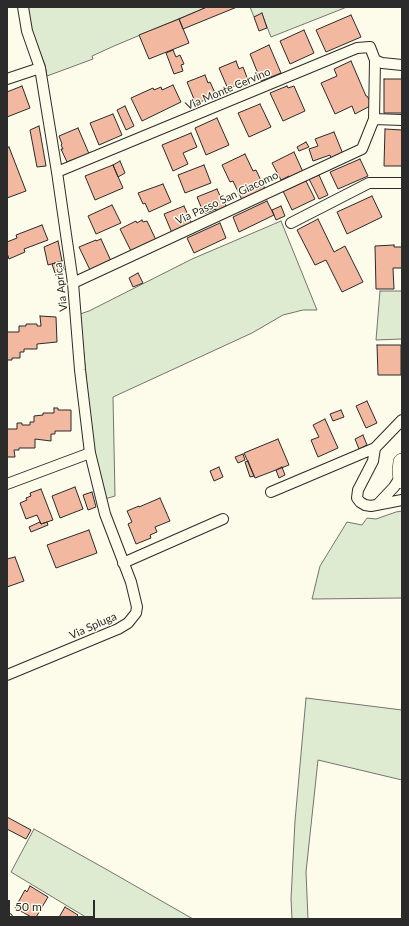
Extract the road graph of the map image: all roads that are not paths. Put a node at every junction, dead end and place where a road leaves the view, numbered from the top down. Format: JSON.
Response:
{"nodes":[{"id":1,"x":23,"y":7,"type":"edge"},
{"id":2,"x":375,"y":60,"type":"junction"},
{"id":3,"x":402,"y":65,"type":"edge"},
{"id":4,"x":40,"y":68,"type":"junction"},
{"id":5,"x":7,"y":79,"type":"edge"},
{"id":6,"x":374,"y":119,"type":"junction"},
{"id":7,"x":402,"y":120,"type":"edge"},
{"id":8,"x":57,"y":172,"type":"junction"},
{"id":9,"x":402,"y":183,"type":"edge"},
{"id":10,"x":291,"y":223,"type":"dead end"},
{"id":11,"x":73,"y":283,"type":"junction"},
{"id":12,"x":402,"y":420,"type":"edge"},
{"id":13,"x":375,"y":448,"type":"junction"},
{"id":14,"x":90,"y":453,"type":"junction"},
{"id":15,"x":402,"y":473,"type":"edge"},
{"id":16,"x":7,"y":484,"type":"edge"},
{"id":17,"x":271,"y":492,"type":"dead end"},
{"id":18,"x":402,"y":500,"type":"edge"},
{"id":19,"x":378,"y":504,"type":"junction"},
{"id":20,"x":223,"y":519,"type":"dead end"},
{"id":21,"x":123,"y":563,"type":"junction"},
{"id":22,"x":7,"y":675,"type":"edge"}],
"edges":[{"from":1,"to":4,"type":"street","name":"Via Aprica"},
{"from":2,"to":3,"type":"street"},
{"from":2,"to":6,"type":"street","name":"Via Passo San Giacomo"},
{"from":2,"to":8,"type":"street","name":"Via Monte Cervino"},
{"from":4,"to":5,"type":"street"},
{"from":4,"to":8,"type":"street","name":"Via Aprica"},
{"from":6,"to":7,"type":"street"},
{"from":6,"to":11,"type":"street","name":"Via Passo San Giacomo"},
{"from":8,"to":11,"type":"street","name":"Via Aprica"},
{"from":9,"to":10,"type":"street"},
{"from":11,"to":14,"type":"street","name":"Via Aprica"},
{"from":12,"to":13,"type":"street"},
{"from":13,"to":17,"type":"street"},
{"from":13,"to":19,"type":"street"},
{"from":14,"to":16,"type":"street"},
{"from":14,"to":21,"type":"street","name":"Via Aprica"},
{"from":15,"to":19,"type":"street"},
{"from":18,"to":19,"type":"street"},
{"from":20,"to":21,"type":"street"},
{"from":21,"to":22,"type":"street","name":"Via Spluga"}]}
